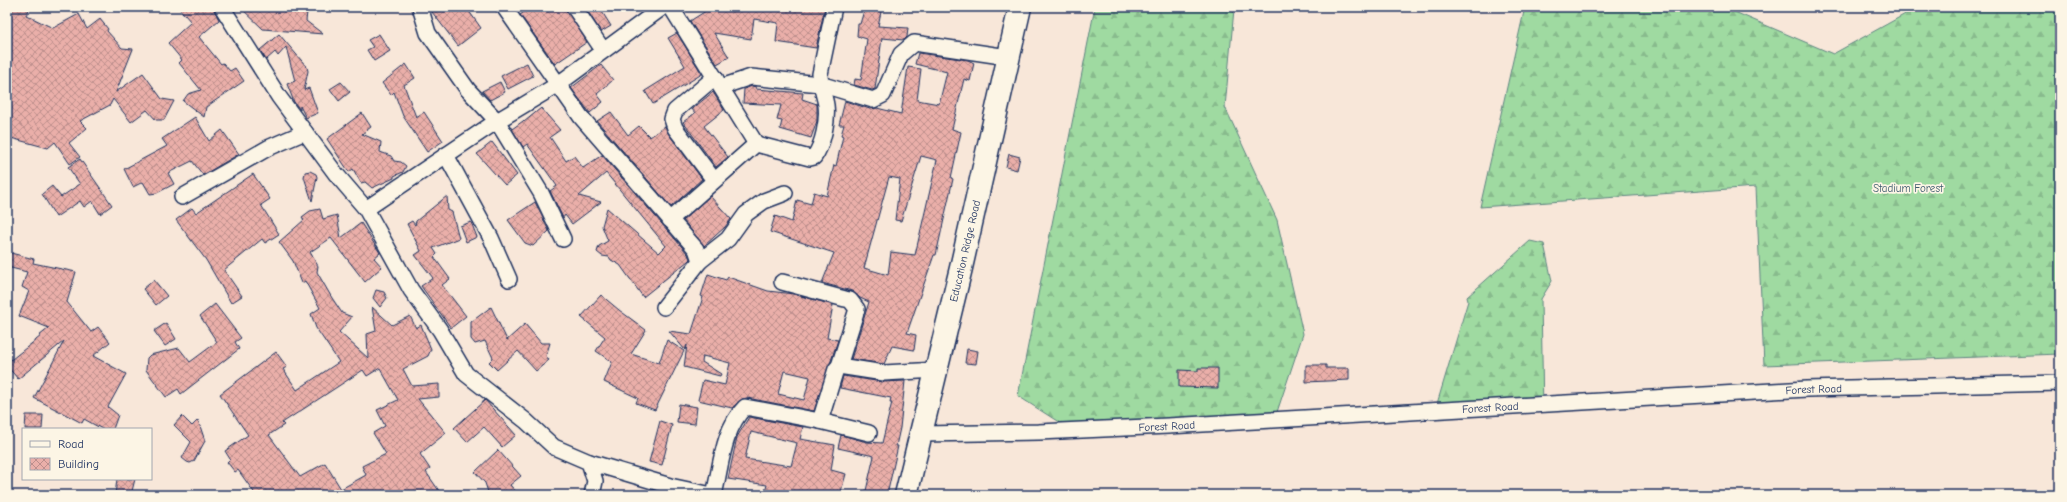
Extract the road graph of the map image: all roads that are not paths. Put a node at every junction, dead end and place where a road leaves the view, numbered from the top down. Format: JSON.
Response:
{"nodes":[{"id":1,"x":222,"y":7,"type":"edge"},
{"id":2,"x":421,"y":7,"type":"edge"},
{"id":3,"x":504,"y":7,"type":"edge"},
{"id":4,"x":574,"y":7,"type":"edge"},
{"id":5,"x":663,"y":7,"type":"edge"},
{"id":6,"x":671,"y":7,"type":"edge"},
{"id":7,"x":834,"y":7,"type":"edge"},
{"id":8,"x":1020,"y":7,"type":"edge"},
{"id":9,"x":603,"y":50,"type":"junction"},
{"id":10,"x":1008,"y":57,"type":"junction"},
{"id":11,"x":718,"y":82,"type":"junction"},
{"id":12,"x":820,"y":84,"type":"junction"},
{"id":13,"x":558,"y":85,"type":"junction"},
{"id":14,"x":497,"y":121,"type":"junction"},
{"id":15,"x":305,"y":132,"type":"junction"},
{"id":16,"x":756,"y":144,"type":"junction"},
{"id":17,"x":446,"y":155,"type":"junction"},
{"id":18,"x":714,"y":180,"type":"junction"},
{"id":19,"x":785,"y":193,"type":"dead end"},
{"id":20,"x":182,"y":197,"type":"dead end"},
{"id":21,"x":366,"y":208,"type":"junction"},
{"id":22,"x":670,"y":220,"type":"junction"},
{"id":23,"x":563,"y":239,"type":"dead end"},
{"id":24,"x":700,"y":261,"type":"junction"},
{"id":25,"x":509,"y":279,"type":"dead end"},
{"id":26,"x":782,"y":282,"type":"dead end"},
{"id":27,"x":664,"y":307,"type":"dead end"},
{"id":28,"x":840,"y":366,"type":"junction"},
{"id":29,"x":937,"y":370,"type":"junction"},
{"id":30,"x":2060,"y":383,"type":"edge"},
{"id":31,"x":820,"y":421,"type":"junction"},
{"id":32,"x":869,"y":433,"type":"dead end"},
{"id":33,"x":922,"y":434,"type":"junction"},
{"id":34,"x":589,"y":462,"type":"junction"},
{"id":35,"x":668,"y":490,"type":"edge"},
{"id":36,"x":592,"y":495,"type":"edge"},
{"id":37,"x":713,"y":495,"type":"edge"},
{"id":38,"x":906,"y":495,"type":"edge"}],
"edges":[{"from":1,"to":15,"type":"street"},
{"from":2,"to":14,"type":"street"},
{"from":3,"to":13,"type":"street"},
{"from":4,"to":9,"type":"street"},
{"from":5,"to":9,"type":"street"},
{"from":6,"to":11,"type":"street"},
{"from":7,"to":12,"type":"street"},
{"from":8,"to":10,"type":"street","name":"Education Ridge Road"},
{"from":9,"to":13,"type":"street"},
{"from":10,"to":12,"type":"street"},
{"from":10,"to":29,"type":"street","name":"Education Ridge Road"},
{"from":11,"to":12,"type":"street"},
{"from":11,"to":16,"type":"street"},
{"from":11,"to":18,"type":"street"},
{"from":12,"to":16,"type":"street"},
{"from":13,"to":14,"type":"street"},
{"from":13,"to":22,"type":"street"},
{"from":14,"to":17,"type":"street"},
{"from":14,"to":23,"type":"street"},
{"from":15,"to":20,"type":"street"},
{"from":15,"to":21,"type":"street"},
{"from":16,"to":18,"type":"street"},
{"from":17,"to":21,"type":"street"},
{"from":17,"to":25,"type":"street"},
{"from":18,"to":22,"type":"street"},
{"from":19,"to":24,"type":"street"},
{"from":21,"to":34,"type":"street"},
{"from":22,"to":24,"type":"street"},
{"from":24,"to":27,"type":"street"},
{"from":26,"to":28,"type":"street"},
{"from":28,"to":29,"type":"street"},
{"from":28,"to":31,"type":"street"},
{"from":29,"to":33,"type":"street","name":"Education Ridge Road"},
{"from":30,"to":33,"type":"street","name":"Forest Road"},
{"from":31,"to":32,"type":"street"},
{"from":31,"to":37,"type":"street"},
{"from":33,"to":38,"type":"street","name":"Education Ridge Road"},
{"from":34,"to":35,"type":"street"},
{"from":34,"to":36,"type":"street"},
{"from":35,"to":37,"type":"street"}]}
